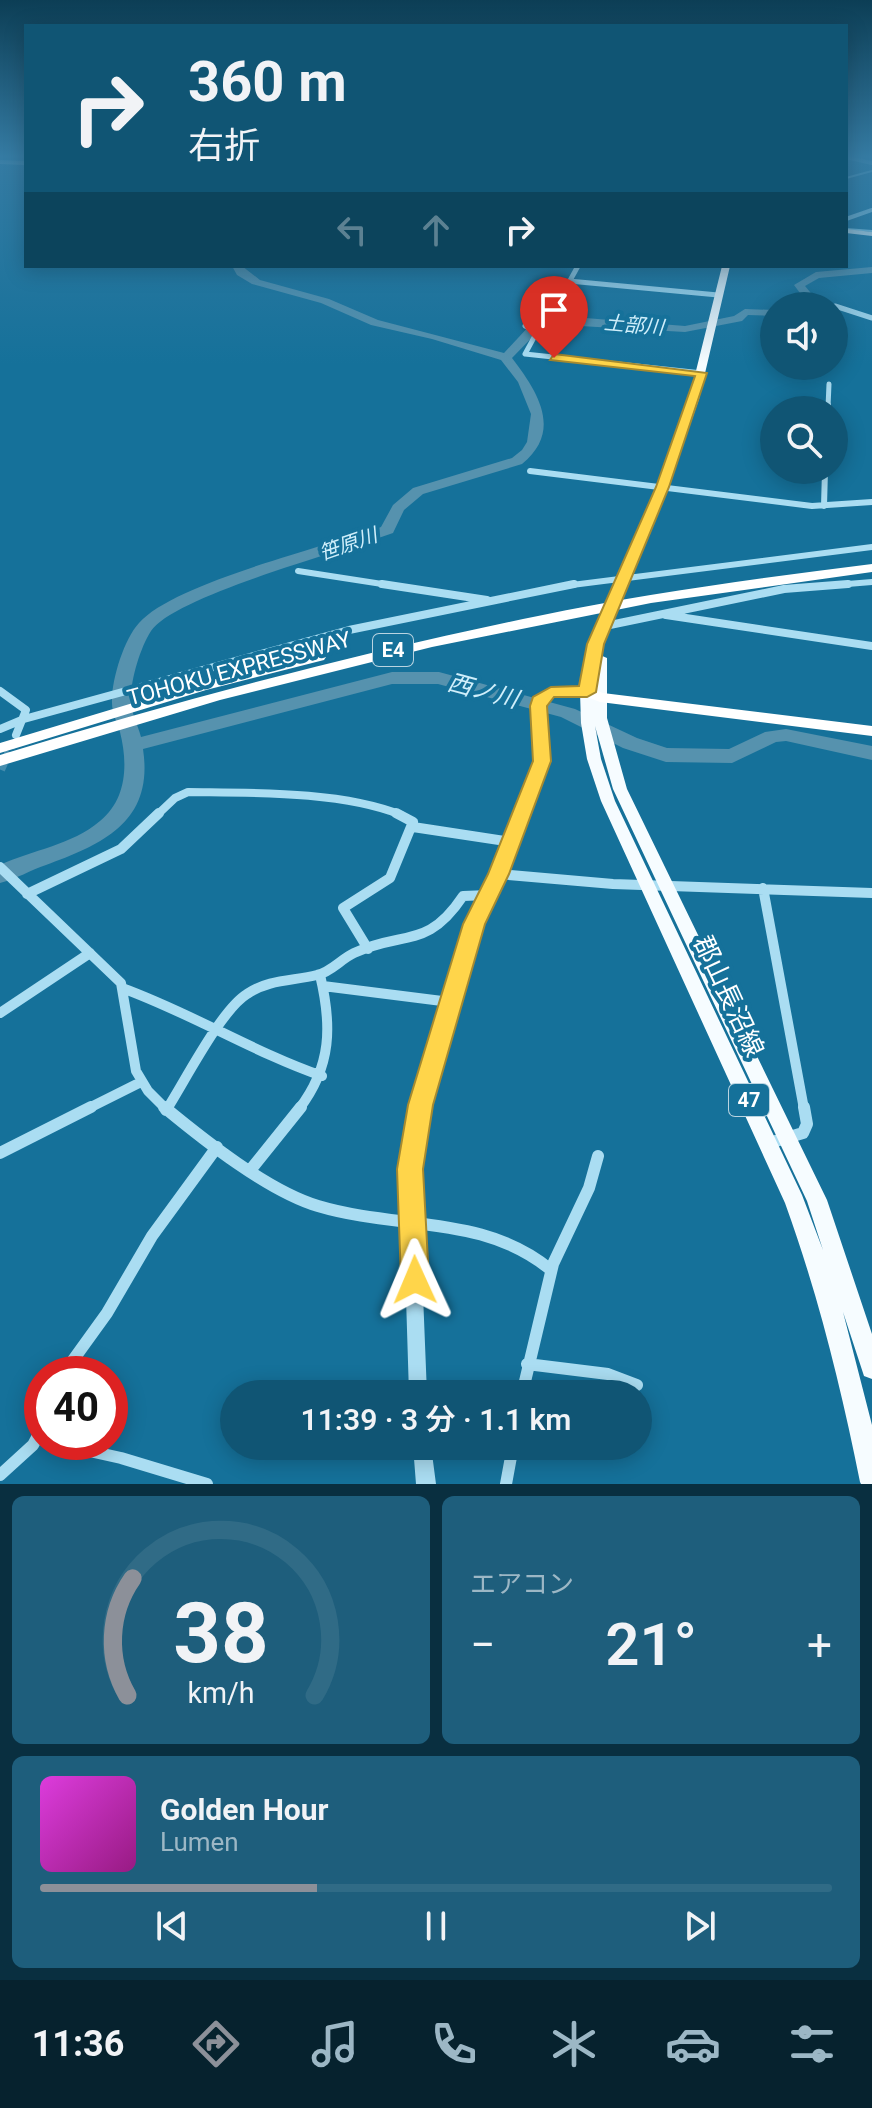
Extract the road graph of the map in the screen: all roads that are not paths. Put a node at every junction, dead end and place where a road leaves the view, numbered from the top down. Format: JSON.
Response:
{"nodes":[{"id":1,"x":848,"y":231,"type":"edge"},
{"id":2,"x":872,"y":234,"type":"edge"},
{"id":3,"x":577,"y":268,"type":"edge"},
{"id":4,"x":725,"y":268,"type":"edge"},
{"id":5,"x":569,"y":281,"type":"junction"},
{"id":6,"x":718,"y":295,"type":"junction"},
{"id":7,"x":848,"y":310,"type":"edge"},
{"id":8,"x":872,"y":318,"type":"edge"},
{"id":9,"x":702,"y":373,"type":"junction"},
{"id":10,"x":829,"y":384,"type":"dead end"},
{"id":11,"x":829,"y":396,"type":"edge"},
{"id":12,"x":530,"y":471,"type":"dead end"},
{"id":13,"x":825,"y":484,"type":"edge"},
{"id":14,"x":663,"y":487,"type":"junction"},
{"id":15,"x":872,"y":502,"type":"edge"},
{"id":16,"x":824,"y":506,"type":"junction"},
{"id":17,"x":872,"y":547,"type":"edge"},
{"id":18,"x":872,"y":559,"type":"edge"},
{"id":19,"x":872,"y":568,"type":"edge"},
{"id":20,"x":298,"y":571,"type":"dead end"},
{"id":21,"x":627,"y":575,"type":"junction"},
{"id":22,"x":872,"y":582,"type":"edge"},
{"id":23,"x":633,"y":596,"type":"junction"},
{"id":24,"x":488,"y":601,"type":"junction"},
{"id":25,"x":601,"y":602,"type":"junction"},
{"id":26,"x":661,"y":614,"type":"junction"},
{"id":27,"x":605,"y":626,"type":"junction"},
{"id":28,"x":872,"y":646,"type":"edge"},
{"id":29,"x":0,"y":691,"type":"edge"},
{"id":30,"x":596,"y":692,"type":"junction"},
{"id":31,"x":24,"y":719,"type":"junction"},
{"id":32,"x":872,"y":720,"type":"edge"},
{"id":33,"x":0,"y":729,"type":"edge"},
{"id":34,"x":872,"y":731,"type":"edge"},
{"id":35,"x":16,"y":735,"type":"tunnel mouth"},
{"id":36,"x":0,"y":748,"type":"edge"},
{"id":37,"x":0,"y":761,"type":"edge"},
{"id":38,"x":413,"y":827,"type":"junction"},
{"id":39,"x":512,"y":842,"type":"junction"},
{"id":40,"x":0,"y":867,"type":"edge"},
{"id":41,"x":498,"y":874,"type":"junction"},
{"id":42,"x":657,"y":884,"type":"junction"},
{"id":43,"x":763,"y":888,"type":"junction"},
{"id":44,"x":25,"y":892,"type":"junction"},
{"id":45,"x":872,"y":893,"type":"edge"},
{"id":46,"x":489,"y":895,"type":"junction"},
{"id":47,"x":368,"y":949,"type":"junction"},
{"id":48,"x":90,"y":953,"type":"junction"},
{"id":49,"x":321,"y":980,"type":"junction"},
{"id":50,"x":122,"y":988,"type":"junction"},
{"id":51,"x":450,"y":1002,"type":"junction"},
{"id":52,"x":0,"y":1013,"type":"edge"},
{"id":53,"x":219,"y":1028,"type":"junction"},
{"id":54,"x":322,"y":1076,"type":"junction"},
{"id":55,"x":141,"y":1082,"type":"junction"},
{"id":56,"x":166,"y":1110,"type":"junction"},
{"id":57,"x":789,"y":1139,"type":"junction"},
{"id":58,"x":769,"y":1143,"type":"junction"},
{"id":59,"x":217,"y":1147,"type":"junction"},
{"id":60,"x":0,"y":1153,"type":"edge"},
{"id":61,"x":598,"y":1156,"type":"dead end"},
{"id":62,"x":252,"y":1168,"type":"junction"},
{"id":63,"x":414,"y":1221,"type":"junction"},
{"id":64,"x":551,"y":1270,"type":"junction"},
{"id":65,"x":76,"y":1356,"type":"edge"},
{"id":66,"x":527,"y":1364,"type":"junction"},
{"id":67,"x":872,"y":1368,"type":"edge"},
{"id":68,"x":418,"y":1380,"type":"edge"},
{"id":69,"x":524,"y":1380,"type":"edge"},
{"id":70,"x":624,"y":1380,"type":"edge"},
{"id":71,"x":24,"y":1453,"type":"edge"},
{"id":72,"x":128,"y":1460,"type":"edge"},
{"id":73,"x":423,"y":1460,"type":"edge"},
{"id":74,"x":510,"y":1460,"type":"edge"},
{"id":75,"x":0,"y":1475,"type":"edge"},
{"id":76,"x":872,"y":1482,"type":"edge"},
{"id":77,"x":207,"y":1484,"type":"edge"},
{"id":78,"x":426,"y":1484,"type":"edge"},
{"id":79,"x":506,"y":1484,"type":"edge"}],
"edges":[{"from":1,"to":2,"type":"main road"},
{"from":3,"to":5,"type":"street"},
{"from":4,"to":6,"type":"main road","name":"郡山長沼線","number":"47"},
{"from":5,"to":6,"type":"street"},
{"from":5,"to":9,"type":"street"},
{"from":6,"to":9,"type":"main road","name":"郡山長沼線","number":"47"},
{"from":7,"to":8,"type":"street"},
{"from":9,"to":14,"type":"main road","name":"郡山長沼線","number":"47"},
{"from":10,"to":11,"type":"street"},
{"from":12,"to":14,"type":"street"},
{"from":13,"to":16,"type":"street"},
{"from":14,"to":16,"type":"street"},
{"from":14,"to":21,"type":"main road","name":"郡山長沼線","number":"47"},
{"from":15,"to":16,"type":"street"},
{"from":17,"to":21,"type":"street"},
{"from":18,"to":23,"type":"highway","name":"TOHOKU EXPRESSWAY","number":"E4"},
{"from":19,"to":23,"type":"highway","name":"TOHOKU EXPRESSWAY","number":"E4"},
{"from":20,"to":24,"type":"street"},
{"from":21,"to":24,"type":"street"},
{"from":21,"to":27,"type":"main road","name":"郡山長沼線","number":"47"},
{"from":22,"to":26,"type":"street"},
{"from":23,"to":25,"type":"highway","name":"TOHOKU EXPRESSWAY","number":"E4"},
{"from":24,"to":31,"type":"street"},
{"from":25,"to":36,"type":"highway","name":"TOHOKU EXPRESSWAY","number":"E4"},
{"from":25,"to":37,"type":"highway","name":"TOHOKU EXPRESSWAY","number":"E4"},
{"from":26,"to":27,"type":"street"},
{"from":26,"to":28,"type":"street"},
{"from":27,"to":30,"type":"main road","name":"郡山長沼線","number":"47"},
{"from":29,"to":31,"type":"street"},
{"from":30,"to":32,"type":"highway"},
{"from":30,"to":34,"type":"highway"},
{"from":30,"to":39,"type":"street"},
{"from":30,"to":42,"type":"main road","name":"郡山長沼線","number":"47"},
{"from":31,"to":33,"type":"street"},
{"from":31,"to":35,"type":"street"},
{"from":38,"to":39,"type":"street"},
{"from":38,"to":44,"type":"street"},
{"from":38,"to":47,"type":"street"},
{"from":39,"to":41,"type":"street"},
{"from":40,"to":44,"type":"street"},
{"from":41,"to":42,"type":"street"},
{"from":41,"to":46,"type":"street"},
{"from":42,"to":43,"type":"street"},
{"from":42,"to":57,"type":"main road","name":"郡山長沼線","number":"47"},
{"from":42,"to":58,"type":"main road","name":"郡山長沼線","number":"47"},
{"from":43,"to":45,"type":"street"},
{"from":43,"to":57,"type":"street"},
{"from":44,"to":48,"type":"street"},
{"from":46,"to":47,"type":"street"},
{"from":46,"to":51,"type":"street"},
{"from":47,"to":49,"type":"street"},
{"from":48,"to":50,"type":"street"},
{"from":48,"to":52,"type":"street"},
{"from":49,"to":51,"type":"street"},
{"from":49,"to":53,"type":"street"},
{"from":49,"to":54,"type":"street"},
{"from":50,"to":53,"type":"street"},
{"from":50,"to":55,"type":"street"},
{"from":51,"to":63,"type":"street"},
{"from":53,"to":54,"type":"street"},
{"from":53,"to":56,"type":"street"},
{"from":54,"to":62,"type":"street"},
{"from":55,"to":56,"type":"street"},
{"from":55,"to":60,"type":"street"},
{"from":56,"to":59,"type":"street"},
{"from":57,"to":58,"type":"street"},
{"from":57,"to":67,"type":"main road","name":"郡山長沼線","number":"47"},
{"from":58,"to":76,"type":"main road","name":"郡山長沼線","number":"47"},
{"from":59,"to":62,"type":"street"},
{"from":59,"to":65,"type":"street"},
{"from":61,"to":64,"type":"street"},
{"from":62,"to":63,"type":"street"},
{"from":63,"to":64,"type":"street"},
{"from":63,"to":68,"type":"street"},
{"from":64,"to":66,"type":"street"},
{"from":66,"to":69,"type":"street"},
{"from":66,"to":70,"type":"street"},
{"from":71,"to":75,"type":"street"},
{"from":72,"to":77,"type":"street"},
{"from":73,"to":78,"type":"street"},
{"from":74,"to":79,"type":"street"}]}
